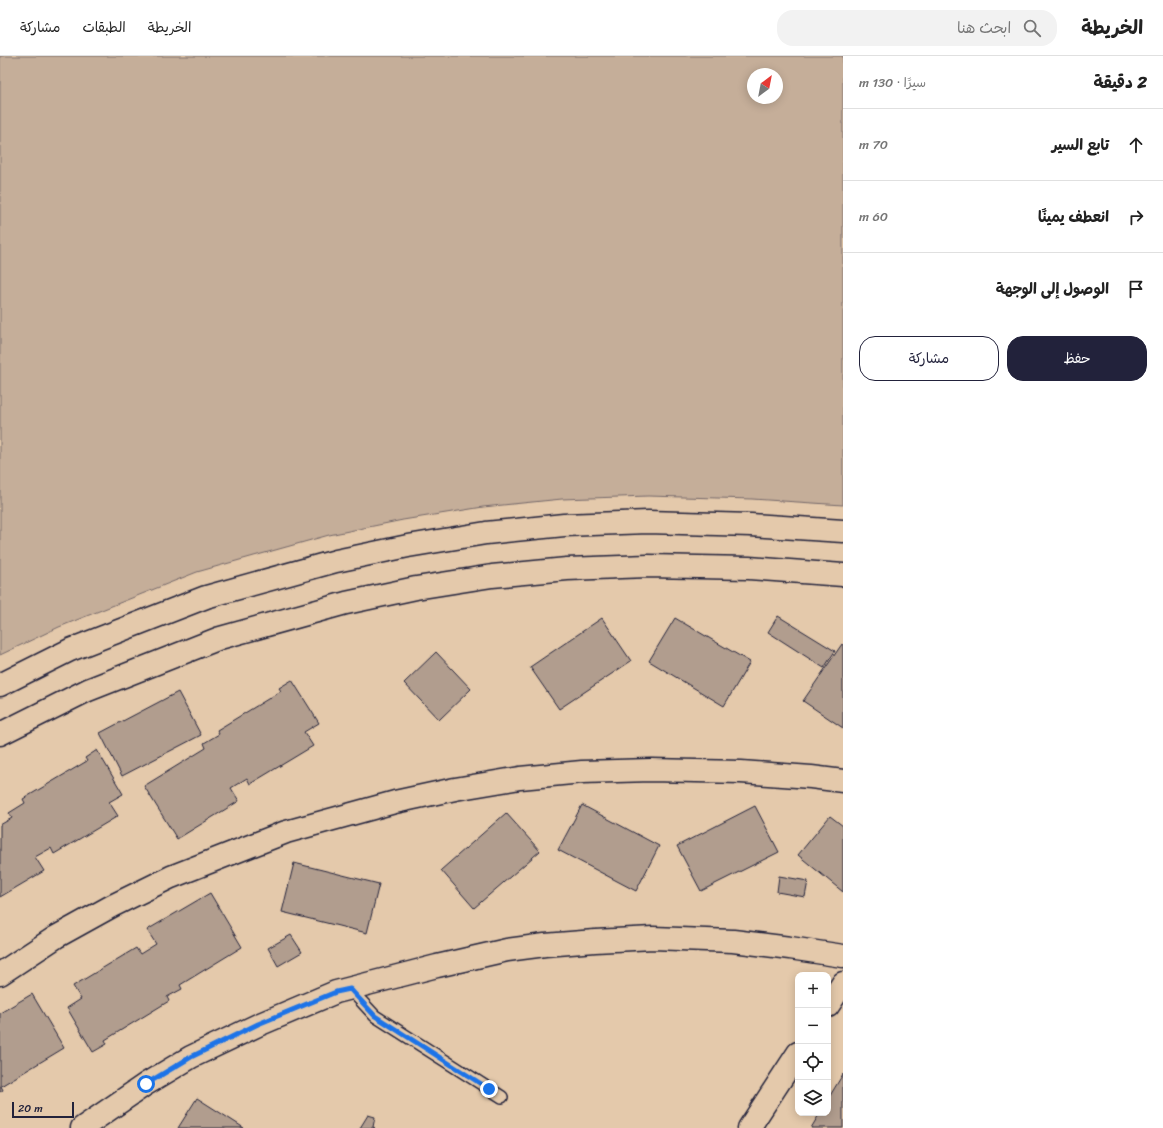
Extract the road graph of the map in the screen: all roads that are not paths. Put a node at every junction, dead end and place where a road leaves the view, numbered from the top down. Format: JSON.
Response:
{"nodes":[{"id":1,"x":843,"y":531,"type":"edge"},
{"id":2,"x":843,"y":575,"type":"edge"},
{"id":3,"x":0,"y":685,"type":"edge"},
{"id":4,"x":0,"y":734,"type":"edge"},
{"id":5,"x":843,"y":781,"type":"edge"},
{"id":6,"x":843,"y":956,"type":"edge"},
{"id":7,"x":0,"y":974,"type":"edge"},
{"id":8,"x":843,"y":983,"type":"edge"},
{"id":9,"x":350,"y":989,"type":"junction"},
{"id":10,"x":831,"y":1001,"type":"edge"},
{"id":11,"x":795,"y":1058,"type":"edge"},
{"id":12,"x":502,"y":1097,"type":"dead end"},
{"id":13,"x":82,"y":1128,"type":"edge"},
{"id":14,"x":749,"y":1128,"type":"edge"}],
"edges":[{"from":1,"to":3,"type":"street"},
{"from":2,"to":4,"type":"street"},
{"from":5,"to":7,"type":"street"},
{"from":6,"to":9,"type":"street"},
{"from":8,"to":10,"type":"street"},
{"from":9,"to":12,"type":"lane"},
{"from":9,"to":13,"type":"street"},
{"from":11,"to":14,"type":"street"}]}
